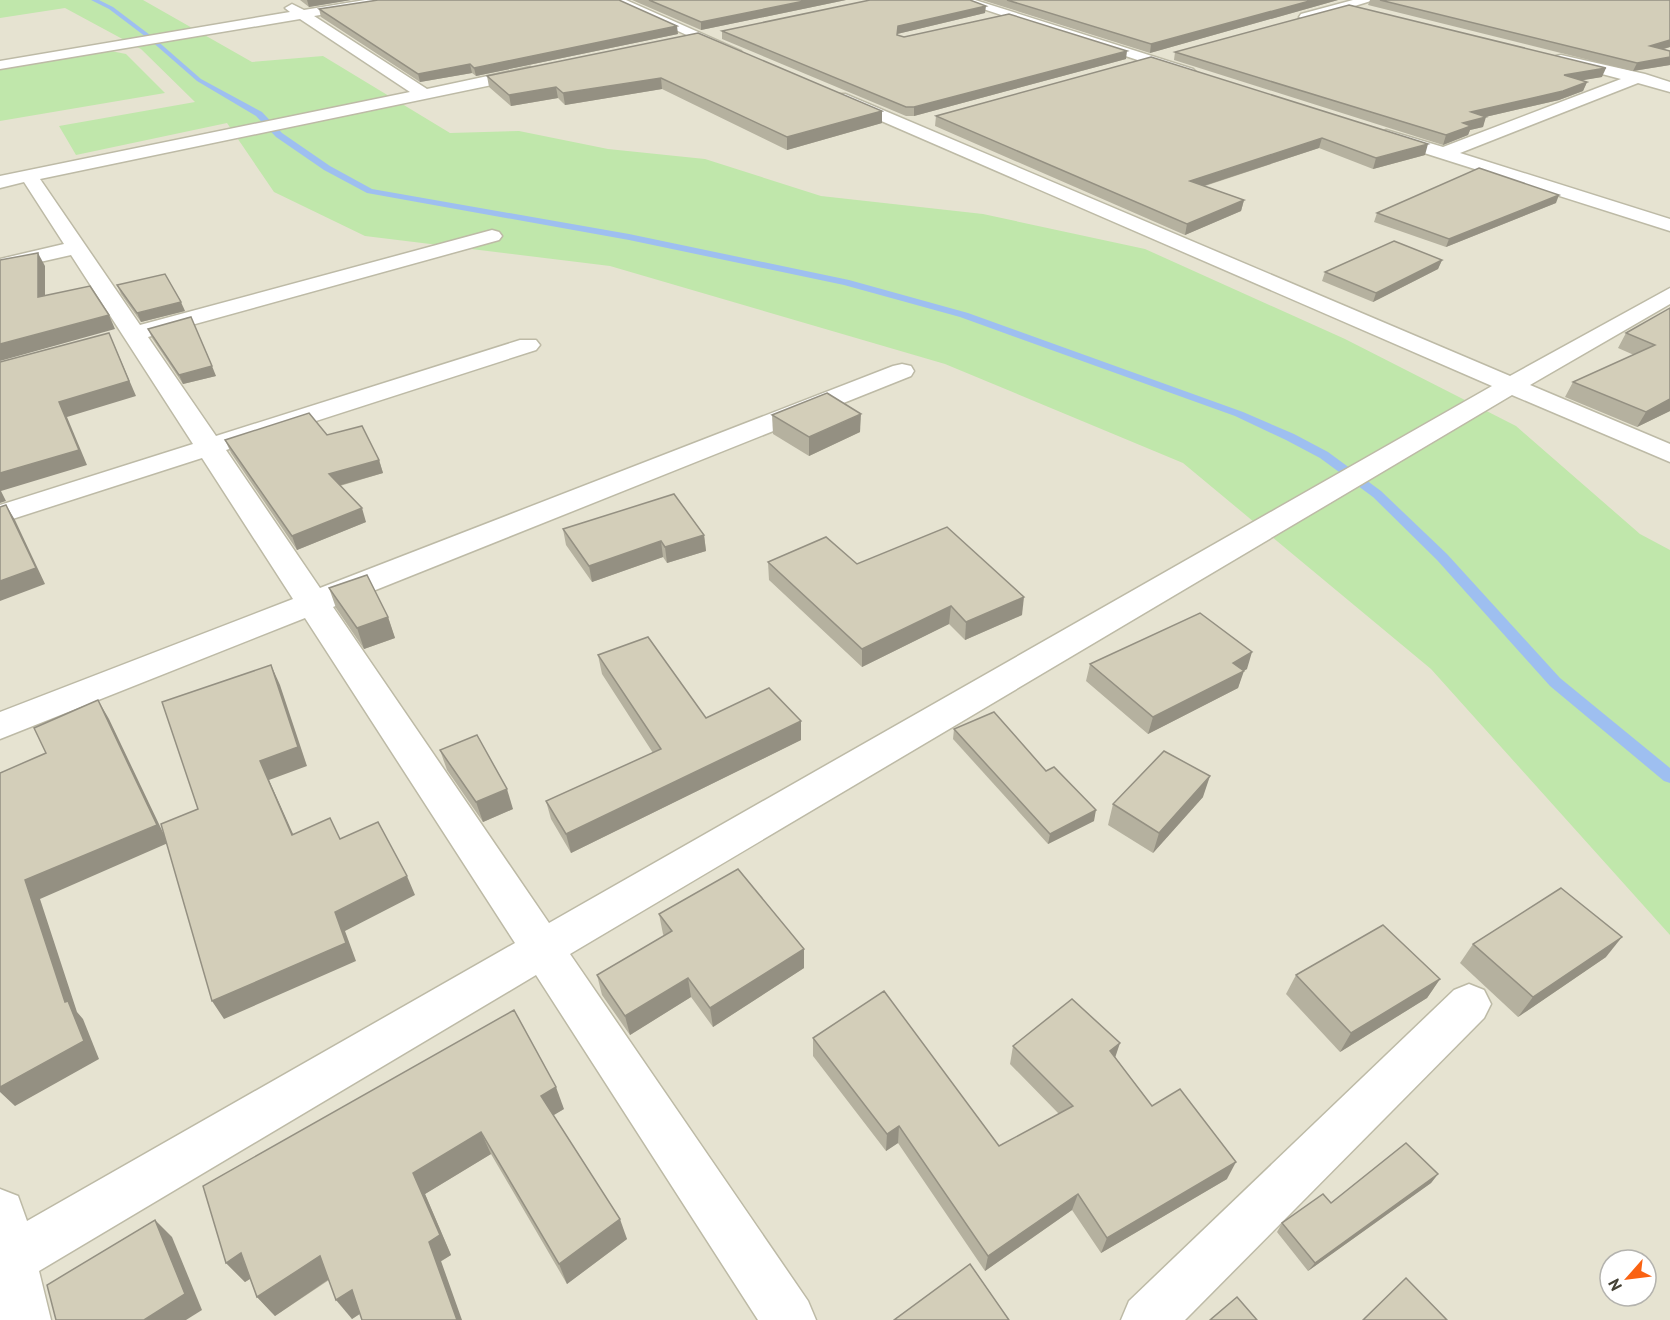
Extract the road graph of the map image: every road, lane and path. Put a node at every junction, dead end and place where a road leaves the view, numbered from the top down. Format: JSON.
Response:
{"nodes":[{"id":1,"x":280,"y":0,"type":"edge"},
{"id":2,"x":388,"y":0,"type":"edge"},
{"id":3,"x":615,"y":0,"type":"edge"},
{"id":4,"x":962,"y":0,"type":"edge"},
{"id":5,"x":1324,"y":0,"type":"edge"},
{"id":6,"x":1347,"y":6,"type":"junction"},
{"id":7,"x":1369,"y":6,"type":"edge"},
{"id":8,"x":302,"y":14,"type":"junction"},
{"id":9,"x":1009,"y":15,"type":"junction"},
{"id":10,"x":1292,"y":21,"type":"edge"},
{"id":11,"x":977,"y":22,"type":"edge"},
{"id":12,"x":723,"y":32,"type":"edge"},
{"id":13,"x":700,"y":37,"type":"junction"},
{"id":14,"x":677,"y":41,"type":"edge"},
{"id":15,"x":1172,"y":54,"type":"edge"},
{"id":16,"x":1544,"y":55,"type":"edge"},
{"id":17,"x":754,"y":60,"type":"edge"},
{"id":18,"x":1150,"y":60,"type":"junction"},
{"id":19,"x":0,"y":65,"type":"edge"},
{"id":20,"x":1127,"y":66,"type":"edge"},
{"id":21,"x":550,"y":68,"type":"edge"},
{"id":22,"x":1662,"y":68,"type":"edge"},
{"id":23,"x":1206,"y":78,"type":"edge"},
{"id":24,"x":1636,"y":78,"type":"junction"},
{"id":25,"x":1670,"y":87,"type":"edge"},
{"id":26,"x":820,"y":88,"type":"edge"},
{"id":27,"x":424,"y":94,"type":"junction"},
{"id":28,"x":930,"y":120,"type":"dead end"},
{"id":29,"x":907,"y":126,"type":"junction"},
{"id":30,"x":1365,"y":128,"type":"edge"},
{"id":31,"x":1444,"y":153,"type":"junction"},
{"id":32,"x":15,"y":179,"type":"edge"},
{"id":33,"x":1670,"y":225,"type":"edge"},
{"id":34,"x":492,"y":236,"type":"dead end"},
{"id":35,"x":77,"y":247,"type":"junction"},
{"id":36,"x":0,"y":266,"type":"edge"},
{"id":37,"x":1670,"y":295,"type":"edge"},
{"id":38,"x":123,"y":336,"type":"junction"},
{"id":39,"x":528,"y":345,"type":"dead end"},
{"id":40,"x":902,"y":371,"type":"dead end"},
{"id":41,"x":1511,"y":386,"type":"junction"},
{"id":42,"x":209,"y":447,"type":"junction"},
{"id":43,"x":1670,"y":454,"type":"edge"},
{"id":44,"x":0,"y":514,"type":"edge"},
{"id":45,"x":313,"y":603,"type":"junction"},
{"id":46,"x":0,"y":726,"type":"edge"},
{"id":47,"x":544,"y":950,"type":"junction"},
{"id":48,"x":1469,"y":1004,"type":"dead end"},
{"id":49,"x":3,"y":1246,"type":"edge"},
{"id":50,"x":24,"y":1320,"type":"edge"},
{"id":51,"x":789,"y":1320,"type":"edge"},
{"id":52,"x":1148,"y":1320,"type":"edge"}],
"edges":[{"from":1,"to":8,"type":"street"},
{"from":2,"to":8,"type":"street"},
{"from":3,"to":13,"type":"street"},
{"from":4,"to":9,"type":"street"},
{"from":5,"to":6,"type":"street"},
{"from":6,"to":7,"type":"street"},
{"from":6,"to":10,"type":"street"},
{"from":8,"to":19,"type":"street"},
{"from":8,"to":27,"type":"street"},
{"from":9,"to":11,"type":"street"},
{"from":9,"to":18,"type":"street"},
{"from":12,"to":13,"type":"street"},
{"from":13,"to":14,"type":"street"},
{"from":13,"to":17,"type":"street"},
{"from":15,"to":18,"type":"street"},
{"from":16,"to":24,"type":"street"},
{"from":18,"to":20,"type":"street"},
{"from":18,"to":23,"type":"street"},
{"from":21,"to":27,"type":"street"},
{"from":22,"to":24,"type":"street"},
{"from":24,"to":25,"type":"street"},
{"from":24,"to":31,"type":"street"},
{"from":26,"to":29,"type":"street"},
{"from":27,"to":32,"type":"street"},
{"from":28,"to":29,"type":"street"},
{"from":29,"to":41,"type":"street"},
{"from":30,"to":31,"type":"street"},
{"from":31,"to":33,"type":"street"},
{"from":32,"to":35,"type":"street"},
{"from":34,"to":38,"type":"street"},
{"from":35,"to":36,"type":"street"},
{"from":35,"to":38,"type":"street"},
{"from":37,"to":41,"type":"street"},
{"from":38,"to":42,"type":"street"},
{"from":39,"to":42,"type":"street"},
{"from":40,"to":45,"type":"street"},
{"from":41,"to":43,"type":"street"},
{"from":41,"to":47,"type":"street"},
{"from":42,"to":44,"type":"street"},
{"from":42,"to":45,"type":"street"},
{"from":45,"to":46,"type":"street"},
{"from":45,"to":47,"type":"street"},
{"from":47,"to":49,"type":"street"},
{"from":47,"to":51,"type":"street"},
{"from":48,"to":52,"type":"street"},
{"from":49,"to":50,"type":"street"}]}
